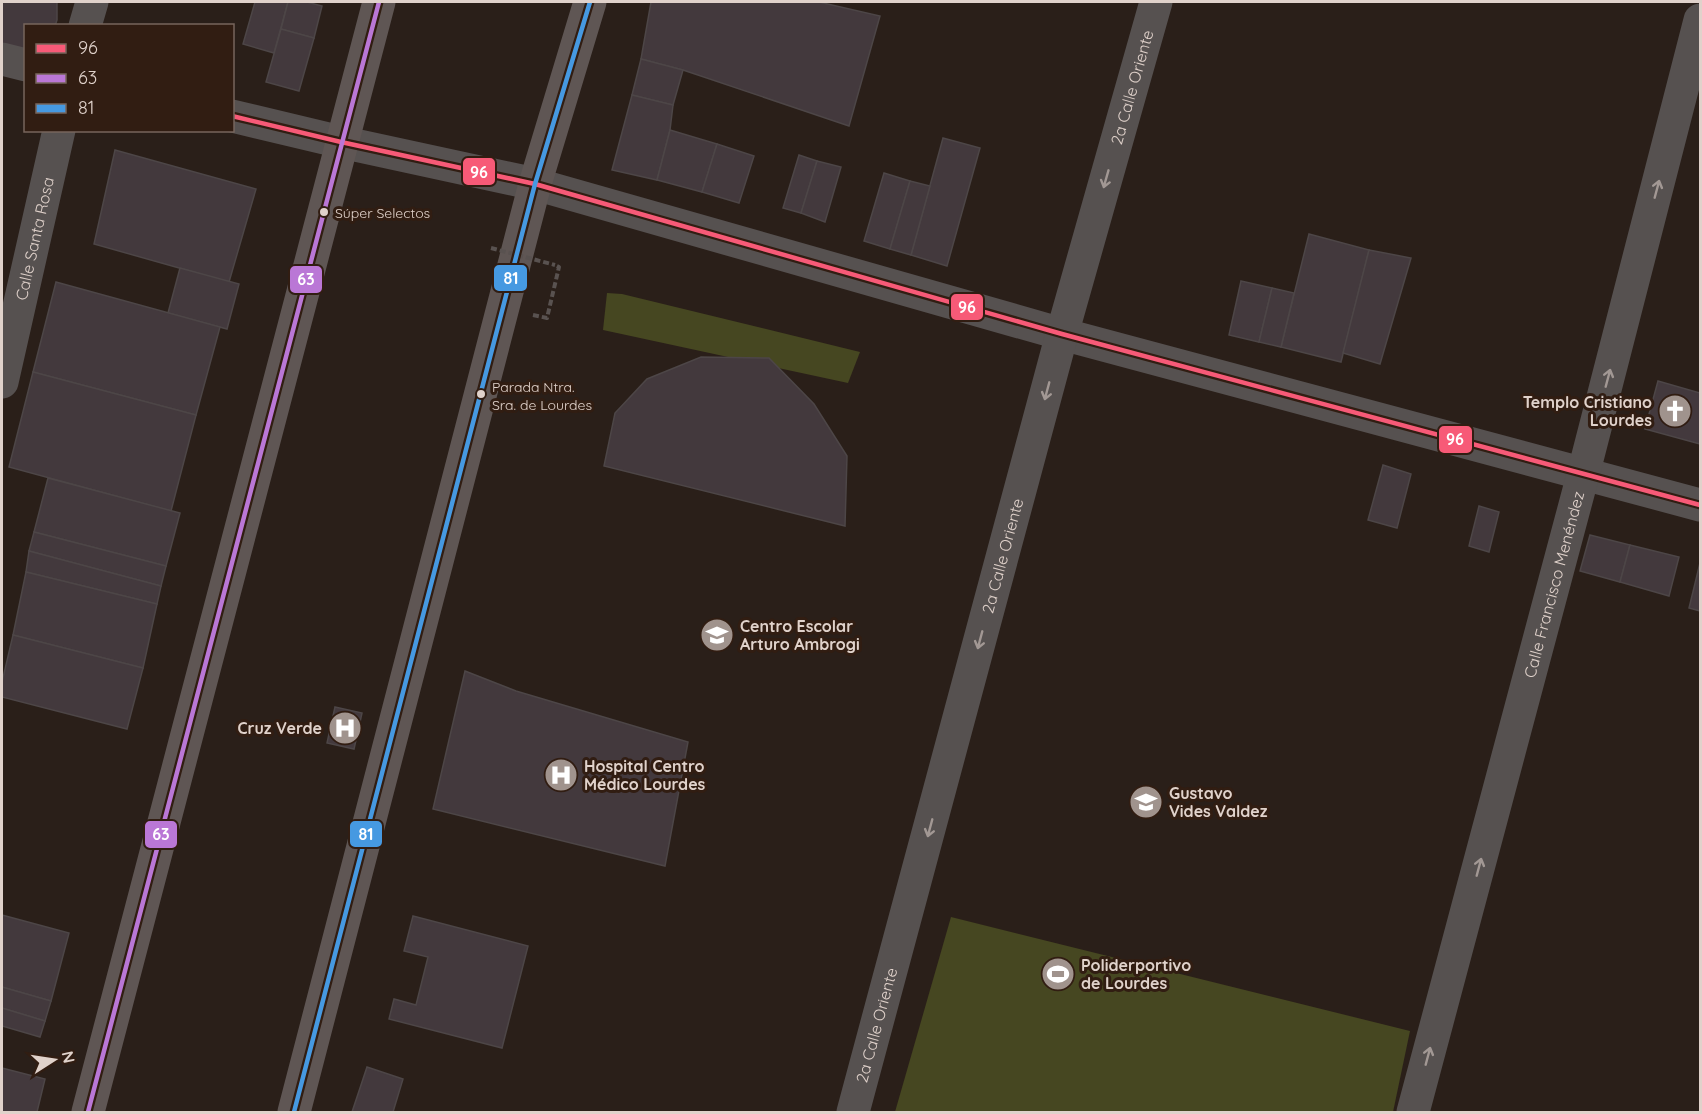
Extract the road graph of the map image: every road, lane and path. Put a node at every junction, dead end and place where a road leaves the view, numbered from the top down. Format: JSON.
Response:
{"nodes":[{"id":1,"x":92,"y":2,"type":"edge"},
{"id":2,"x":379,"y":2,"type":"edge"},
{"id":3,"x":590,"y":2,"type":"edge"},
{"id":4,"x":1156,"y":2,"type":"edge"},
{"id":5,"x":1701,"y":20,"type":"edge"},
{"id":6,"x":86,"y":24,"type":"edge"},
{"id":7,"x":2,"y":59,"type":"edge"},
{"id":8,"x":24,"y":64,"type":"edge"},
{"id":9,"x":234,"y":116,"type":"edge"},
{"id":10,"x":59,"y":132,"type":"edge"},
{"id":11,"x":341,"y":142,"type":"junction"},
{"id":12,"x":535,"y":184,"type":"junction"},
{"id":13,"x":491,"y":248,"type":"dead end"},
{"id":14,"x":547,"y":318,"type":"dead end"},
{"id":15,"x":1062,"y":334,"type":"junction"},
{"id":16,"x":2,"y":382,"type":"edge"},
{"id":17,"x":1583,"y":475,"type":"junction"},
{"id":18,"x":1701,"y":505,"type":"edge"},
{"id":19,"x":88,"y":1113,"type":"edge"},
{"id":20,"x":294,"y":1113,"type":"edge"},
{"id":21,"x":853,"y":1113,"type":"edge"},
{"id":22,"x":1413,"y":1113,"type":"edge"}],
"edges":[{"from":1,"to":6,"type":"street"},
{"from":2,"to":11,"type":"highway"},
{"from":3,"to":12,"type":"highway"},
{"from":4,"to":15,"type":"street","name":"2a Calle Oriente","one_way":true},
{"from":17,"to":5,"type":"street","name":"Calle Francisco Menéndez","one_way":true},
{"from":7,"to":8,"type":"street"},
{"from":9,"to":11,"type":"street"},
{"from":10,"to":16,"type":"street","name":"Calle Santa Rosa"},
{"from":11,"to":12,"type":"street"},
{"from":11,"to":19,"type":"highway"},
{"from":12,"to":15,"type":"street"},
{"from":12,"to":20,"type":"highway"},
{"from":13,"to":14,"type":"path","bridge":true},
{"from":15,"to":17,"type":"street"},
{"from":15,"to":21,"type":"street","name":"2a Calle Oriente","one_way":true},
{"from":17,"to":18,"type":"street"},
{"from":22,"to":17,"type":"street","name":"Calle Francisco Menéndez","one_way":true}]}
